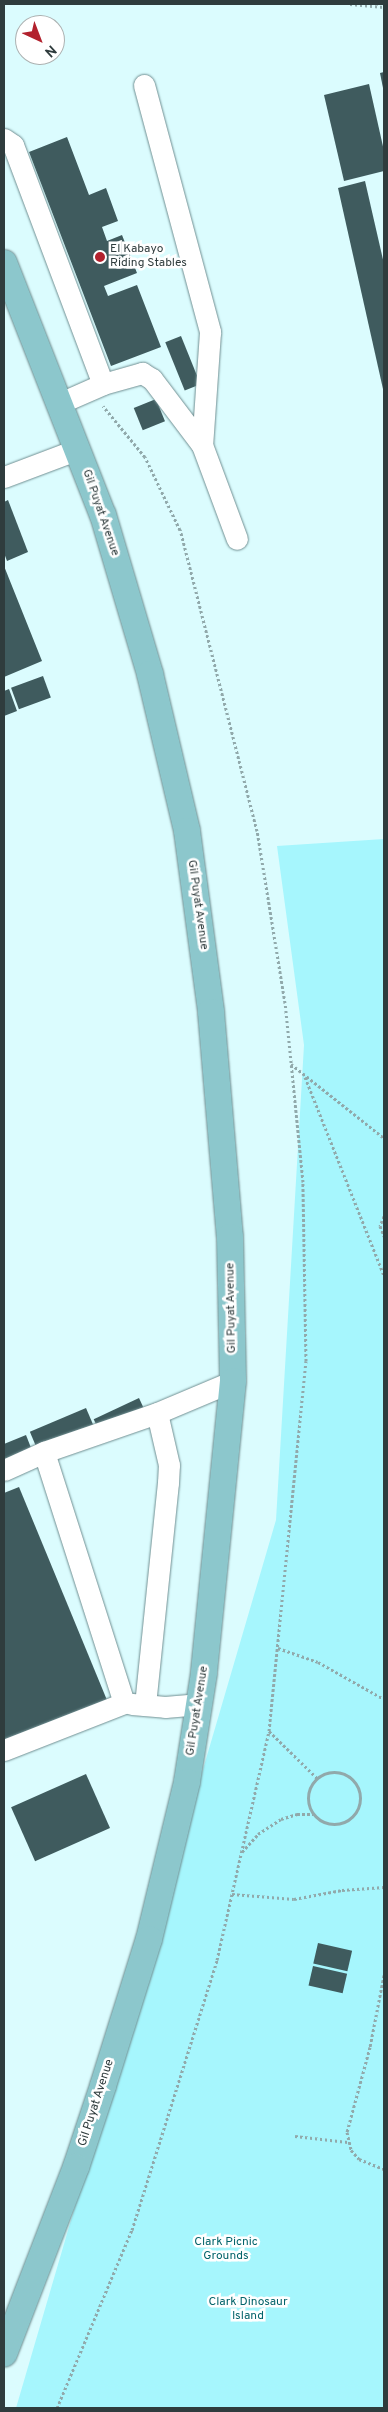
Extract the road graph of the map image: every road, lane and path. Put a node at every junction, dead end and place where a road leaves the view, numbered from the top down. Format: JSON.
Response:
{"nodes":[{"id":1,"x":350,"y":4,"type":"edge"},
{"id":2,"x":384,"y":7,"type":"edge"},
{"id":3,"x":144,"y":85,"type":"dead end"},
{"id":4,"x":4,"y":138,"type":"edge"},
{"id":5,"x":4,"y":263,"type":"edge"},
{"id":6,"x":98,"y":386,"type":"junction"},
{"id":7,"x":60,"y":403,"type":"junction"},
{"id":8,"x":202,"y":446,"type":"junction"},
{"id":9,"x":78,"y":449,"type":"junction"},
{"id":10,"x":4,"y":477,"type":"edge"},
{"id":11,"x":237,"y":539,"type":"dead end"},
{"id":12,"x":291,"y":1064,"type":"junction"},
{"id":13,"x":305,"y":1077,"type":"junction"},
{"id":14,"x":384,"y":1138,"type":"edge"},
{"id":15,"x":384,"y":1216,"type":"edge"},
{"id":16,"x":384,"y":1236,"type":"edge"},
{"id":17,"x":384,"y":1276,"type":"edge"},
{"id":18,"x":233,"y":1381,"type":"junction"},
{"id":19,"x":157,"y":1414,"type":"junction"},
{"id":20,"x":44,"y":1452,"type":"junction"},
{"id":21,"x":4,"y":1470,"type":"edge"},
{"id":22,"x":278,"y":1648,"type":"junction"},
{"id":23,"x":384,"y":1699,"type":"edge"},
{"id":24,"x":124,"y":1703,"type":"junction"},
{"id":25,"x":200,"y":1704,"type":"junction"},
{"id":26,"x":145,"y":1705,"type":"junction"},
{"id":27,"x":269,"y":1730,"type":"junction"},
{"id":28,"x":4,"y":1750,"type":"edge"},
{"id":29,"x":317,"y":1778,"type":"junction"},
{"id":30,"x":313,"y":1814,"type":"junction"},
{"id":31,"x":241,"y":1853,"type":"junction"},
{"id":32,"x":384,"y":1887,"type":"edge"},
{"id":33,"x":232,"y":1894,"type":"junction"},
{"id":34,"x":384,"y":1975,"type":"edge"},
{"id":35,"x":383,"y":1985,"type":"edge"},
{"id":36,"x":295,"y":2136,"type":"dead end"},
{"id":37,"x":348,"y":2142,"type":"junction"},
{"id":38,"x":384,"y":2169,"type":"edge"},
{"id":39,"x":4,"y":2354,"type":"edge"},
{"id":40,"x":57,"y":2408,"type":"edge"}],
"edges":[{"from":1,"to":2,"type":"path"},
{"from":3,"to":8,"type":"lane"},
{"from":4,"to":6,"type":"lane"},
{"from":5,"to":7,"type":"main road","name":"Gil Puyat Avenue"},
{"from":6,"to":7,"type":"lane"},
{"from":6,"to":8,"type":"lane"},
{"from":6,"to":12,"type":"path"},
{"from":7,"to":9,"type":"main road","name":"Gil Puyat Avenue"},
{"from":8,"to":11,"type":"lane"},
{"from":9,"to":10,"type":"lane"},
{"from":9,"to":18,"type":"main road","name":"Gil Puyat Avenue"},
{"from":12,"to":13,"type":"path"},
{"from":12,"to":22,"type":"path"},
{"from":13,"to":14,"type":"path"},
{"from":13,"to":17,"type":"path"},
{"from":15,"to":16,"type":"path"},
{"from":18,"to":19,"type":"lane"},
{"from":18,"to":25,"type":"main road","name":"Gil Puyat Avenue"},
{"from":19,"to":20,"type":"lane"},
{"from":19,"to":26,"type":"lane"},
{"from":20,"to":21,"type":"lane"},
{"from":20,"to":24,"type":"lane"},
{"from":22,"to":23,"type":"path"},
{"from":22,"to":27,"type":"path"},
{"from":24,"to":26,"type":"lane"},
{"from":24,"to":28,"type":"lane"},
{"from":25,"to":26,"type":"lane"},
{"from":25,"to":39,"type":"main road","name":"Gil Puyat Avenue"},
{"from":27,"to":29,"type":"path"},
{"from":27,"to":31,"type":"path"},
{"from":29,"to":30,"type":"path"},
{"from":29,"to":30,"type":"path"},
{"from":30,"to":31,"type":"path"},
{"from":31,"to":33,"type":"path"},
{"from":32,"to":33,"type":"path"},
{"from":33,"to":40,"type":"path"},
{"from":34,"to":35,"type":"path"},
{"from":35,"to":37,"type":"path"},
{"from":36,"to":37,"type":"path"},
{"from":37,"to":38,"type":"path"}]}
